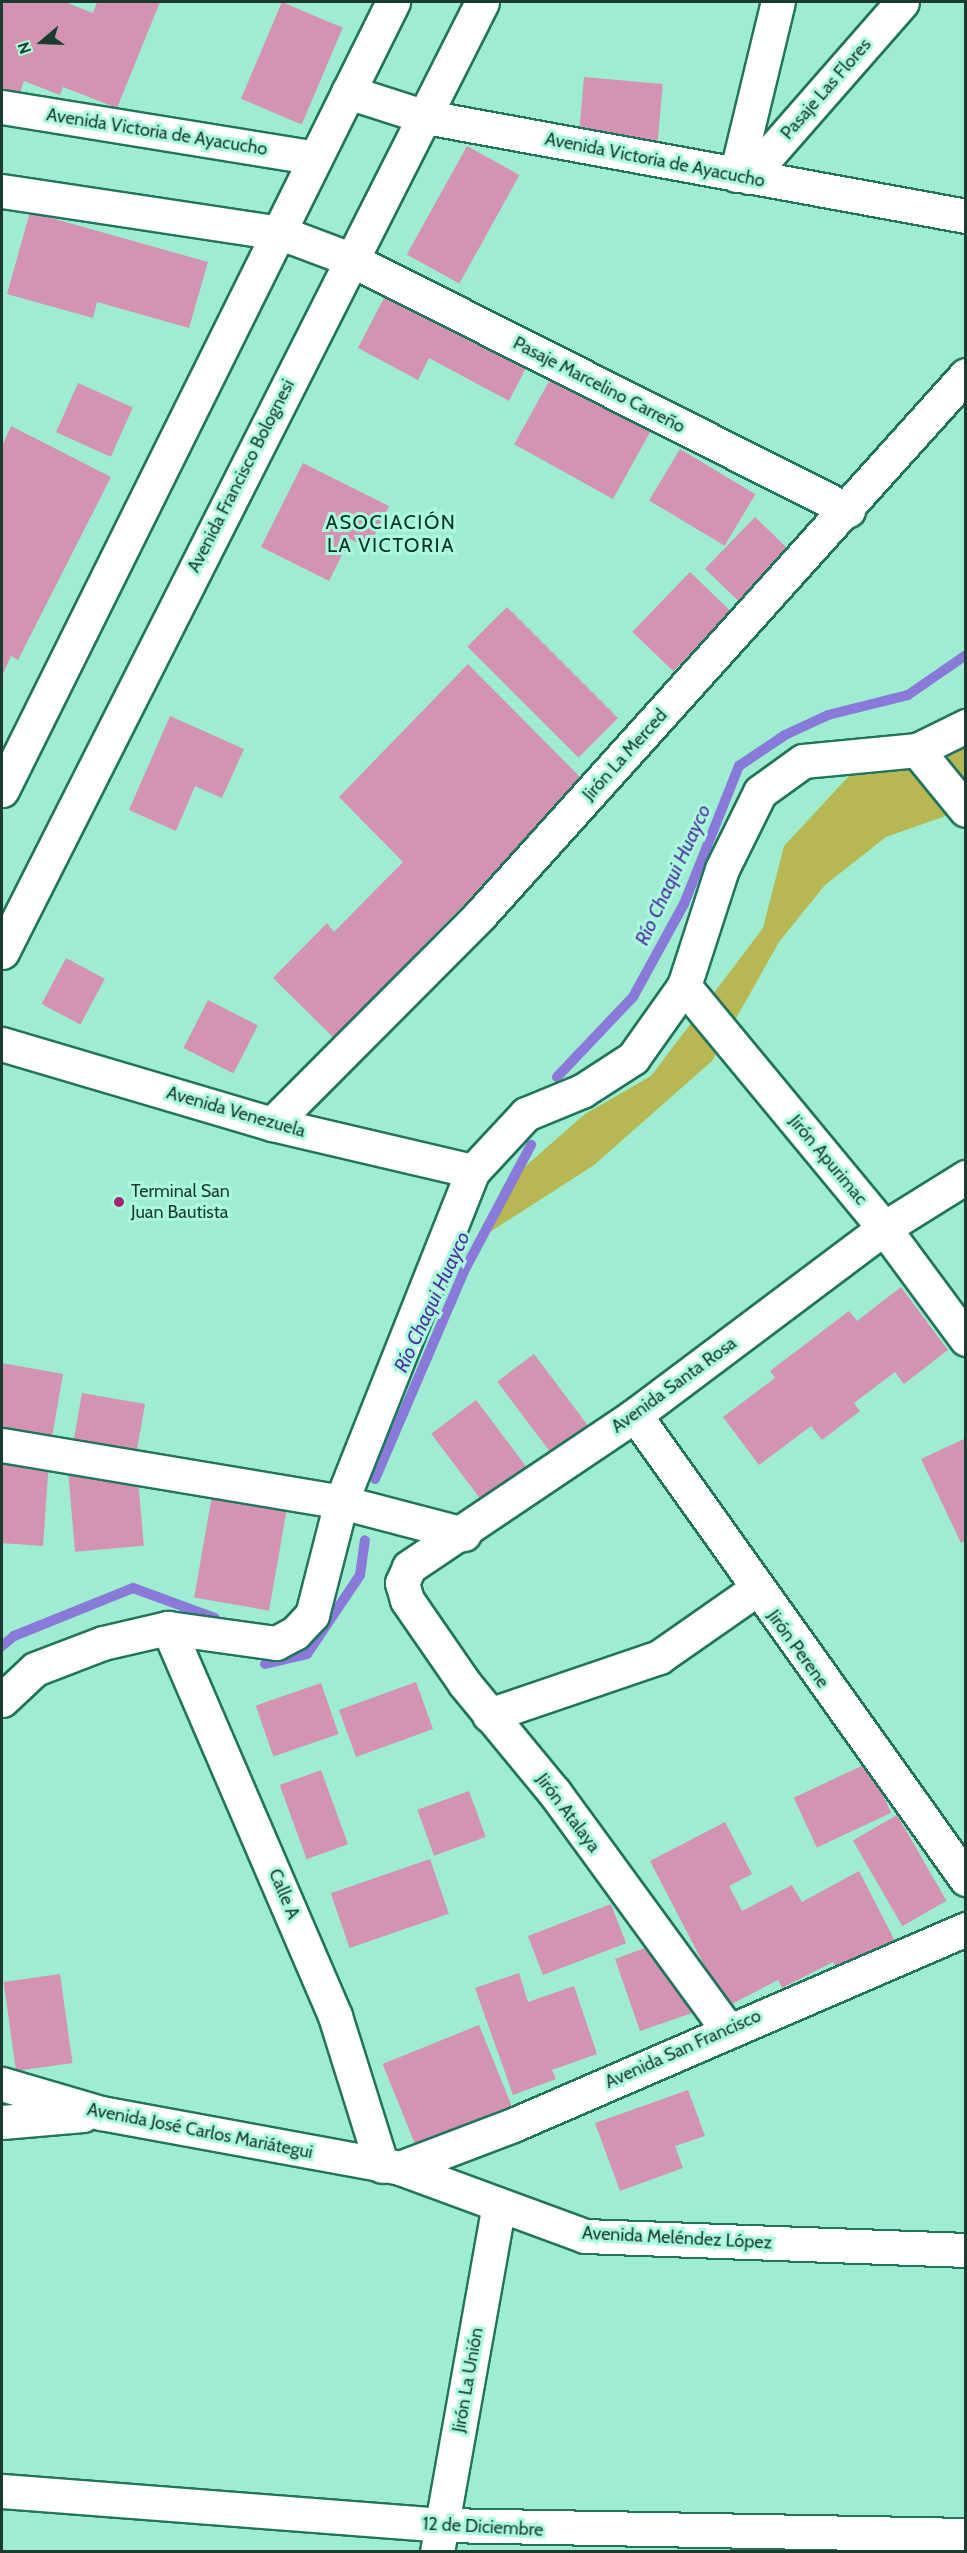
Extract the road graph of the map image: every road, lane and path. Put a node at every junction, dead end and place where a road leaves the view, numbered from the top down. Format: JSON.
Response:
{"nodes":[{"id":1,"x":393,"y":2,"type":"edge"},
{"id":2,"x":482,"y":2,"type":"edge"},
{"id":3,"x":778,"y":2,"type":"edge"},
{"id":4,"x":902,"y":2,"type":"edge"},
{"id":5,"x":348,"y":92,"type":"junction"},
{"id":6,"x":2,"y":107,"type":"edge"},
{"id":7,"x":426,"y":117,"type":"junction"},
{"id":8,"x":312,"y":158,"type":"junction"},
{"id":9,"x":742,"y":176,"type":"junction"},
{"id":10,"x":2,"y":191,"type":"edge"},
{"id":11,"x":966,"y":216,"type":"edge"},
{"id":12,"x":281,"y":233,"type":"junction"},
{"id":13,"x":350,"y":260,"type":"junction"},
{"id":14,"x":966,"y":375,"type":"edge"},
{"id":15,"x":848,"y":510,"type":"junction"},
{"id":16,"x":966,"y":726,"type":"edge"},
{"id":17,"x":917,"y":750,"type":"junction"},
{"id":18,"x":2,"y":790,"type":"edge"},
{"id":19,"x":966,"y":810,"type":"edge"},
{"id":20,"x":2,"y":952,"type":"edge"},
{"id":21,"x":684,"y":986,"type":"junction"},
{"id":22,"x":2,"y":1044,"type":"edge"},
{"id":23,"x":272,"y":1124,"type":"junction"},
{"id":24,"x":473,"y":1171,"type":"junction"},
{"id":25,"x":966,"y":1177,"type":"edge"},
{"id":26,"x":884,"y":1228,"type":"junction"},
{"id":27,"x":966,"y":1340,"type":"edge"},
{"id":28,"x":635,"y":1415,"type":"junction"},
{"id":29,"x":2,"y":1445,"type":"edge"},
{"id":30,"x":341,"y":1502,"type":"junction"},
{"id":31,"x":464,"y":1534,"type":"junction"},
{"id":32,"x":754,"y":1590,"type":"junction"},
{"id":33,"x":406,"y":1600,"type":"joint"},
{"id":34,"x":168,"y":1628,"type":"junction"},
{"id":35,"x":2,"y":1700,"type":"edge"},
{"id":36,"x":489,"y":1715,"type":"junction"},
{"id":37,"x":966,"y":1880,"type":"edge"},
{"id":38,"x":966,"y":1929,"type":"edge"},
{"id":39,"x":727,"y":2029,"type":"junction"},
{"id":40,"x":2,"y":2084,"type":"edge"},
{"id":41,"x":101,"y":2113,"type":"junction"},
{"id":42,"x":2,"y":2122,"type":"edge"},
{"id":43,"x":391,"y":2167,"type":"junction"},
{"id":44,"x":498,"y":2208,"type":"junction"},
{"id":45,"x":966,"y":2250,"type":"edge"},
{"id":46,"x":2,"y":2491,"type":"edge"},
{"id":47,"x":966,"y":2535,"type":"edge"},
{"id":48,"x":440,"y":2538,"type":"edge"},
{"id":49,"x":599,"y":2542,"type":"edge"}],
"edges":[{"from":1,"to":5,"type":"street"},
{"from":2,"to":7,"type":"street","name":"Avenida Francisco Bolognesi"},
{"from":3,"to":9,"type":"street"},
{"from":4,"to":9,"type":"street","name":"Pasaje Las Flores"},
{"from":5,"to":7,"type":"street","name":"Avenida Victoria de Ayacucho"},
{"from":5,"to":8,"type":"street"},
{"from":6,"to":8,"type":"street","name":"Avenida Victoria de Ayacucho"},
{"from":7,"to":9,"type":"street","name":"Avenida Victoria de Ayacucho"},
{"from":7,"to":13,"type":"street","name":"Avenida Francisco Bolognesi"},
{"from":8,"to":12,"type":"street"},
{"from":9,"to":11,"type":"street","name":"Avenida Victoria de Ayacucho"},
{"from":10,"to":12,"type":"street"},
{"from":12,"to":13,"type":"street","name":"Pasaje Marcelino Carreño"},
{"from":12,"to":18,"type":"street"},
{"from":13,"to":15,"type":"street","name":"Pasaje Marcelino Carreño"},
{"from":13,"to":20,"type":"street","name":"Avenida Francisco Bolognesi"},
{"from":14,"to":15,"type":"street","name":"Jirón La Merced"},
{"from":15,"to":23,"type":"street","name":"Jirón La Merced"},
{"from":16,"to":17,"type":"street"},
{"from":17,"to":19,"type":"street"},
{"from":17,"to":21,"type":"street"},
{"from":21,"to":24,"type":"street"},
{"from":21,"to":26,"type":"street","name":"Jirón Apurimac"},
{"from":22,"to":23,"type":"street","name":"Avenida Venezuela"},
{"from":23,"to":24,"type":"street","name":"Avenida Venezuela"},
{"from":24,"to":30,"type":"street"},
{"from":25,"to":26,"type":"street","name":"Avenida Santa Rosa"},
{"from":26,"to":27,"type":"street","name":"Jirón Apurimac"},
{"from":26,"to":28,"type":"street","name":"Avenida Santa Rosa"},
{"from":28,"to":31,"type":"street","name":"Avenida Santa Rosa"},
{"from":28,"to":32,"type":"street","name":"Jirón Perene"},
{"from":29,"to":30,"type":"street"},
{"from":30,"to":31,"type":"street"},
{"from":30,"to":34,"type":"street"},
{"from":31,"to":33,"type":"street","name":"Avenida Santa Rosa"},
{"from":32,"to":36,"type":"street"},
{"from":32,"to":37,"type":"street","name":"Jirón Perene"},
{"from":33,"to":36,"type":"street","name":"Jirón Atalaya"},
{"from":34,"to":35,"type":"street"},
{"from":34,"to":43,"type":"street","name":"Calle A"},
{"from":36,"to":39,"type":"street","name":"Jirón Atalaya"},
{"from":38,"to":39,"type":"street","name":"Avenida San Francisco"},
{"from":39,"to":43,"type":"street","name":"Avenida San Francisco"},
{"from":40,"to":41,"type":"street","name":"Avenida José Carlos Mariátegui"},
{"from":41,"to":42,"type":"street"},
{"from":41,"to":43,"type":"street","name":"Avenida José Carlos Mariátegui"},
{"from":43,"to":44,"type":"street","name":"Avenida Meléndez López"},
{"from":44,"to":45,"type":"street","name":"Avenida Meléndez López"},
{"from":44,"to":48,"type":"street","name":"Jirón La Unión"},
{"from":46,"to":48,"type":"street","name":"12 de Diciembre"},
{"from":47,"to":49,"type":"street","name":"12 de Diciembre"},
{"from":48,"to":49,"type":"street","name":"12 de Diciembre"}]}
